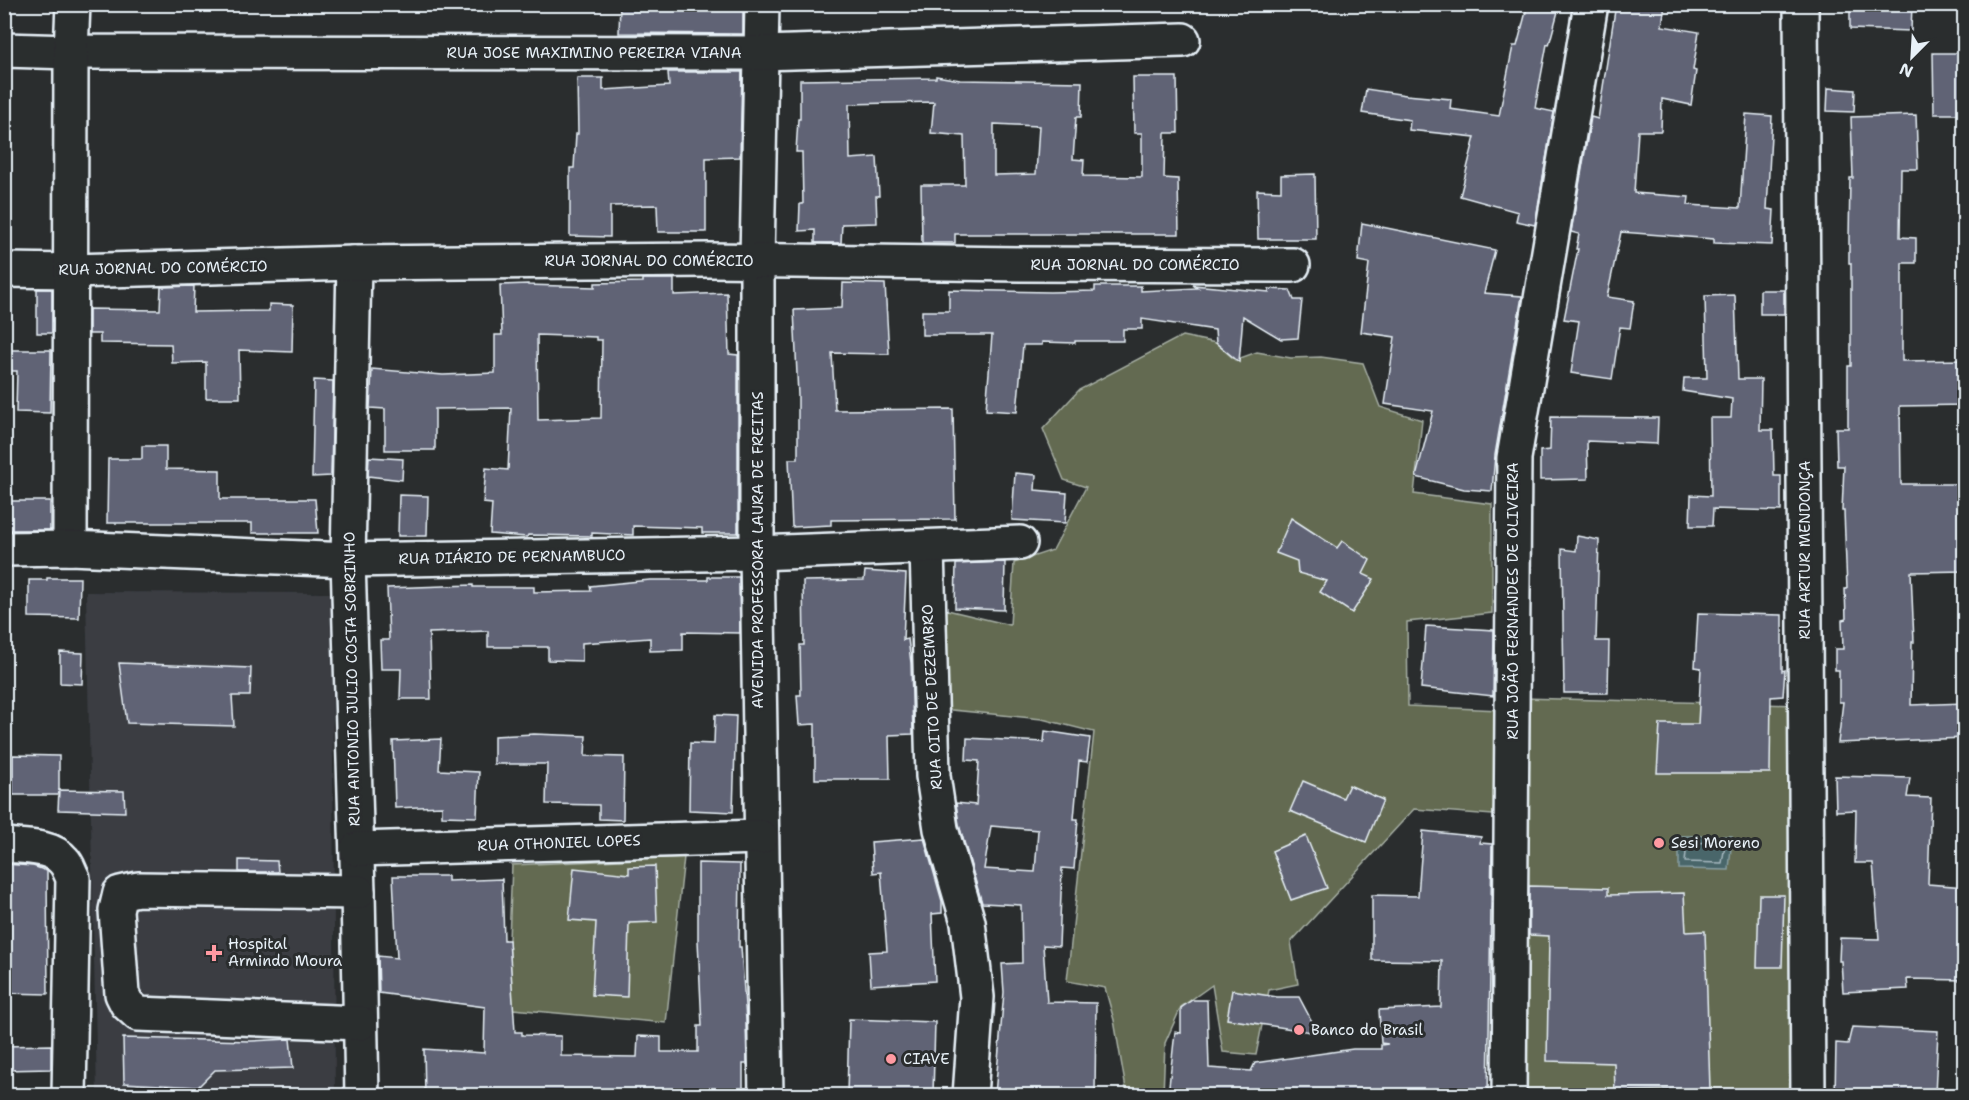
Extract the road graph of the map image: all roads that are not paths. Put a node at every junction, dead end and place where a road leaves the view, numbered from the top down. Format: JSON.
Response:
{"nodes":[{"id":1,"x":74,"y":4,"type":"edge"},
{"id":2,"x":762,"y":4,"type":"edge"},
{"id":3,"x":1591,"y":4,"type":"edge"},
{"id":4,"x":1802,"y":4,"type":"edge"},
{"id":5,"x":1183,"y":40,"type":"dead end"},
{"id":6,"x":4,"y":50,"type":"edge"},
{"id":7,"x":71,"y":52,"type":"junction"},
{"id":8,"x":761,"y":53,"type":"junction"},
{"id":9,"x":758,"y":260,"type":"junction"},
{"id":10,"x":354,"y":263,"type":"junction"},
{"id":11,"x":1293,"y":265,"type":"dead end"},
{"id":12,"x":4,"y":270,"type":"edge"},
{"id":13,"x":72,"y":271,"type":"junction"},
{"id":14,"x":1020,"y":543,"type":"dead end"},
{"id":15,"x":927,"y":547,"type":"junction"},
{"id":16,"x":70,"y":548,"type":"junction"},
{"id":17,"x":4,"y":549,"type":"edge"},
{"id":18,"x":757,"y":553,"type":"junction"},
{"id":19,"x":348,"y":560,"type":"junction"},
{"id":20,"x":761,"y":837,"type":"junction"},
{"id":21,"x":4,"y":845,"type":"edge"},
{"id":22,"x":357,"y":849,"type":"junction"},
{"id":23,"x":358,"y":892,"type":"junction"},
{"id":24,"x":360,"y":1023,"type":"junction"},
{"id":25,"x":69,"y":1095,"type":"edge"},
{"id":26,"x":362,"y":1095,"type":"edge"},
{"id":27,"x":766,"y":1095,"type":"edge"},
{"id":28,"x":970,"y":1095,"type":"edge"},
{"id":29,"x":1509,"y":1095,"type":"edge"},
{"id":30,"x":1808,"y":1095,"type":"edge"}],
"edges":[{"from":1,"to":7,"type":"street"},
{"from":2,"to":8,"type":"street","name":"AVENIDA PROFESSORA LAURA DE FREITAS"},
{"from":3,"to":29,"type":"street","name":"RUA JOÃO FERNANDES DE OLIVEIRA"},
{"from":4,"to":30,"type":"street","name":"RUA ARTUR MENDONÇA"},
{"from":5,"to":8,"type":"street","name":"RUA JOSE MAXIMINO PEREIRA VIANA"},
{"from":6,"to":7,"type":"street","name":"RUA JOSE MAXIMINO PEREIRA VIANA"},
{"from":7,"to":8,"type":"street","name":"RUA JOSE MAXIMINO PEREIRA VIANA"},
{"from":7,"to":13,"type":"street"},
{"from":8,"to":9,"type":"street","name":"AVENIDA PROFESSORA LAURA DE FREITAS"},
{"from":9,"to":10,"type":"street","name":"RUA JORNAL DO COMÉRCIO"},
{"from":9,"to":11,"type":"street","name":"RUA JORNAL DO COMÉRCIO"},
{"from":9,"to":18,"type":"street","name":"AVENIDA PROFESSORA LAURA DE FREITAS"},
{"from":10,"to":13,"type":"street","name":"RUA JORNAL DO COMÉRCIO"},
{"from":10,"to":19,"type":"street","name":"RUA ANTONIO JULIO COSTA SOBRINHO"},
{"from":12,"to":13,"type":"street","name":"RUA JORNAL DO COMÉRCIO"},
{"from":13,"to":16,"type":"street"},
{"from":14,"to":15,"type":"street","name":"RUA DIÁRIO DE PERNAMBUCO"},
{"from":15,"to":18,"type":"street","name":"RUA DIÁRIO DE PERNAMBUCO"},
{"from":15,"to":28,"type":"street","name":"RUA OITO DE DEZEMBRO"},
{"from":16,"to":17,"type":"street","name":"RUA DIÁRIO DE PERNAMBUCO"},
{"from":16,"to":19,"type":"street","name":"RUA DIÁRIO DE PERNAMBUCO"},
{"from":18,"to":19,"type":"street","name":"RUA DIÁRIO DE PERNAMBUCO"},
{"from":18,"to":20,"type":"street","name":"AVENIDA PROFESSORA LAURA DE FREITAS"},
{"from":19,"to":22,"type":"street","name":"RUA ANTONIO JULIO COSTA SOBRINHO"},
{"from":20,"to":22,"type":"street","name":"RUA OTHONIEL LOPES"},
{"from":20,"to":27,"type":"street","name":"AVENIDA PROFESSORA LAURA DE FREITAS"},
{"from":21,"to":25,"type":"street"},
{"from":22,"to":23,"type":"street","name":"RUA ANTONIO JULIO COSTA SOBRINHO"},
{"from":23,"to":24,"type":"street","name":"RUA ANTONIO JULIO COSTA SOBRINHO"},
{"from":23,"to":24,"type":"street"},
{"from":24,"to":26,"type":"street","name":"RUA ANTONIO JULIO COSTA SOBRINHO"}]}
